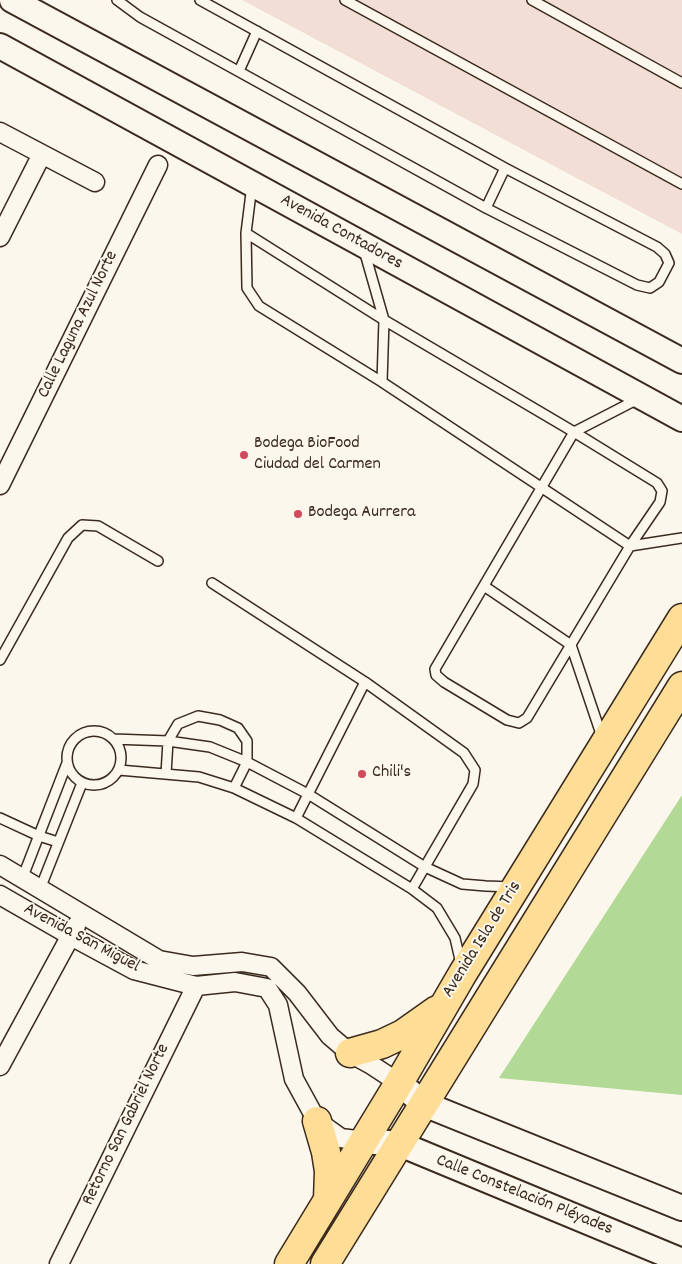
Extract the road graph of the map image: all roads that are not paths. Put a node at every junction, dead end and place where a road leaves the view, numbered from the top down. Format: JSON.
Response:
{"nodes":[{"id":1,"x":12,"y":0,"type":"edge"},
{"id":2,"x":117,"y":0,"type":"edge"},
{"id":3,"x":200,"y":0,"type":"edge"},
{"id":4,"x":345,"y":0,"type":"edge"},
{"id":5,"x":532,"y":0,"type":"edge"},
{"id":6,"x":257,"y":31,"type":"junction"},
{"id":7,"x":0,"y":46,"type":"edge"},
{"id":8,"x":239,"y":71,"type":"junction"},
{"id":9,"x":682,"y":83,"type":"edge"},
{"id":10,"x":0,"y":132,"type":"edge"},
{"id":11,"x":42,"y":154,"type":"junction"},
{"id":12,"x":158,"y":165,"type":"dead end"},
{"id":13,"x":505,"y":168,"type":"junction"},
{"id":14,"x":95,"y":182,"type":"dead end"},
{"id":15,"x":252,"y":184,"type":"junction"},
{"id":16,"x":682,"y":184,"type":"edge"},
{"id":17,"x":486,"y":208,"type":"junction"},
{"id":18,"x":246,"y":233,"type":"junction"},
{"id":19,"x":0,"y":236,"type":"edge"},
{"id":20,"x":362,"y":244,"type":"junction"},
{"id":21,"x":384,"y":320,"type":"junction"},
{"id":22,"x":682,"y":361,"type":"edge"},
{"id":23,"x":382,"y":382,"type":"junction"},
{"id":24,"x":642,"y":398,"type":"junction"},
{"id":25,"x":682,"y":419,"type":"edge"},
{"id":26,"x":574,"y":432,"type":"junction"},
{"id":27,"x":0,"y":485,"type":"edge"},
{"id":28,"x":542,"y":487,"type":"junction"},
{"id":29,"x":682,"y":538,"type":"edge"},
{"id":30,"x":630,"y":546,"type":"junction"},
{"id":31,"x":158,"y":562,"type":"dead end"},
{"id":32,"x":212,"y":583,"type":"dead end"},
{"id":33,"x":484,"y":586,"type":"junction"},
{"id":34,"x":682,"y":618,"type":"edge"},
{"id":35,"x":570,"y":645,"type":"junction"},
{"id":36,"x":0,"y":660,"type":"edge"},
{"id":37,"x":365,"y":682,"type":"junction"},
{"id":38,"x":682,"y":686,"type":"edge"},
{"id":39,"x":113,"y":739,"type":"junction"},
{"id":40,"x":168,"y":741,"type":"junction"},
{"id":41,"x":604,"y":744,"type":"junction"},
{"id":42,"x":247,"y":762,"type":"junction"},
{"id":43,"x":67,"y":763,"type":"junction"},
{"id":44,"x":119,"y":770,"type":"junction"},
{"id":45,"x":166,"y":774,"type":"junction"},
{"id":46,"x":82,"y":783,"type":"junction"},
{"id":47,"x":234,"y":788,"type":"junction"},
{"id":48,"x":308,"y":794,"type":"junction"},
{"id":49,"x":0,"y":818,"type":"edge"},
{"id":50,"x":296,"y":818,"type":"junction"},
{"id":51,"x":38,"y":836,"type":"junction"},
{"id":52,"x":58,"y":842,"type":"junction"},
{"id":53,"x":0,"y":866,"type":"edge"},
{"id":54,"x":425,"y":867,"type":"junction"},
{"id":55,"x":22,"y":879,"type":"junction"},
{"id":56,"x":516,"y":887,"type":"junction"},
{"id":57,"x":40,"y":889,"type":"junction"},
{"id":58,"x":412,"y":889,"type":"junction"},
{"id":59,"x":0,"y":895,"type":"edge"},
{"id":60,"x":82,"y":914,"type":"junction"},
{"id":61,"x":71,"y":936,"type":"junction"},
{"id":62,"x":463,"y":973,"type":"junction"},
{"id":63,"x":196,"y":986,"type":"junction"},
{"id":64,"x":444,"y":1004,"type":"junction"},
{"id":65,"x":350,"y":1053,"type":"junction"},
{"id":66,"x":0,"y":1066,"type":"edge"},
{"id":67,"x":399,"y":1083,"type":"junction"},
{"id":68,"x":424,"y":1104,"type":"junction"},
{"id":69,"x":317,"y":1120,"type":"junction"},
{"id":70,"x":364,"y":1141,"type":"junction"},
{"id":71,"x":400,"y":1144,"type":"junction"},
{"id":72,"x":328,"y":1199,"type":"junction"},
{"id":73,"x":682,"y":1208,"type":"edge"},
{"id":74,"x":682,"y":1261,"type":"edge"},
{"id":75,"x":58,"y":1264,"type":"edge"},
{"id":76,"x":289,"y":1264,"type":"edge"},
{"id":77,"x":326,"y":1264,"type":"edge"}],
"edges":[{"from":1,"to":22,"type":"main road"},
{"from":2,"to":8,"type":"lane"},
{"from":3,"to":6,"type":"lane"},
{"from":4,"to":16,"type":"lane"},
{"from":5,"to":9,"type":"lane"},
{"from":6,"to":8,"type":"lane"},
{"from":6,"to":13,"type":"lane"},
{"from":7,"to":15,"type":"main road","name":"Avenida Contadores"},
{"from":8,"to":17,"type":"lane"},
{"from":10,"to":11,"type":"street"},
{"from":11,"to":14,"type":"street"},
{"from":11,"to":19,"type":"street"},
{"from":12,"to":27,"type":"street","name":"Calle Laguna Azul Norte"},
{"from":13,"to":17,"type":"lane"},
{"from":13,"to":17,"type":"lane"},
{"from":15,"to":18,"type":"lane"},
{"from":15,"to":20,"type":"main road","name":"Avenida Contadores"},
{"from":18,"to":21,"type":"lane"},
{"from":18,"to":23,"type":"lane"},
{"from":20,"to":21,"type":"lane"},
{"from":20,"to":24,"type":"main road","name":"Avenida Contadores"},
{"from":21,"to":23,"type":"lane"},
{"from":21,"to":26,"type":"lane"},
{"from":23,"to":28,"type":"lane"},
{"from":24,"to":25,"type":"main road","name":"Avenida Contadores"},
{"from":24,"to":26,"type":"lane"},
{"from":26,"to":28,"type":"lane"},
{"from":26,"to":30,"type":"lane"},
{"from":28,"to":30,"type":"lane"},
{"from":28,"to":33,"type":"lane"},
{"from":29,"to":30,"type":"lane"},
{"from":30,"to":35,"type":"lane"},
{"from":31,"to":36,"type":"lane"},
{"from":32,"to":37,"type":"lane"},
{"from":33,"to":35,"type":"lane"},
{"from":33,"to":35,"type":"lane"},
{"from":34,"to":41,"type":"main road","name":"Avenida Isla de Tris"},
{"from":35,"to":41,"type":"lane"},
{"from":37,"to":48,"type":"lane"},
{"from":37,"to":54,"type":"lane"},
{"from":38,"to":68,"type":"main road","name":"Avenida Isla de Tris"},
{"from":39,"to":40,"type":"lane"},
{"from":39,"to":43,"type":"lane"},
{"from":39,"to":44,"type":"lane"},
{"from":40,"to":42,"type":"lane"},
{"from":40,"to":42,"type":"lane"},
{"from":40,"to":45,"type":"lane"},
{"from":41,"to":56,"type":"main road","name":"Avenida Isla de Tris"},
{"from":42,"to":47,"type":"lane"},
{"from":42,"to":48,"type":"lane"},
{"from":43,"to":46,"type":"lane"},
{"from":43,"to":51,"type":"lane"},
{"from":44,"to":45,"type":"lane"},
{"from":44,"to":46,"type":"lane"},
{"from":45,"to":47,"type":"lane"},
{"from":46,"to":52,"type":"lane"},
{"from":47,"to":50,"type":"lane"},
{"from":48,"to":50,"type":"lane"},
{"from":48,"to":54,"type":"lane"},
{"from":49,"to":51,"type":"lane"},
{"from":50,"to":58,"type":"lane"},
{"from":51,"to":52,"type":"lane"},
{"from":51,"to":55,"type":"lane"},
{"from":52,"to":57,"type":"lane"},
{"from":53,"to":55,"type":"street","name":"Avenida San Miguel"},
{"from":54,"to":56,"type":"lane"},
{"from":54,"to":58,"type":"lane"},
{"from":55,"to":57,"type":"street","name":"Avenida San Miguel"},
{"from":56,"to":62,"type":"main road","name":"Avenida Isla de Tris"},
{"from":57,"to":60,"type":"street","name":"Avenida San Miguel"},
{"from":58,"to":62,"type":"lane"},
{"from":59,"to":61,"type":"street","name":"Avenida San Miguel"},
{"from":60,"to":61,"type":"street"},
{"from":60,"to":65,"type":"street","name":"Avenida San Miguel"},
{"from":61,"to":63,"type":"street","name":"Avenida San Miguel"},
{"from":61,"to":66,"type":"street"},
{"from":62,"to":64,"type":"main road","name":"Avenida Isla de Tris"},
{"from":63,"to":69,"type":"street","name":"Avenida San Miguel"},
{"from":63,"to":75,"type":"street","name":"Retorno San Gabriel Norte"},
{"from":64,"to":65,"type":"main road"},
{"from":64,"to":67,"type":"main road","name":"Avenida Isla de Tris"},
{"from":65,"to":67,"type":"street","name":"Avenida San Miguel"},
{"from":67,"to":68,"type":"main road"},
{"from":67,"to":70,"type":"main road","name":"Avenida Isla de Tris"},
{"from":68,"to":71,"type":"main road","name":"Avenida Isla de Tris"},
{"from":68,"to":73,"type":"main road"},
{"from":69,"to":70,"type":"street","name":"Avenida San Miguel"},
{"from":69,"to":72,"type":"main road"},
{"from":70,"to":71,"type":"main road","name":"Calle Constelación Pléyades"},
{"from":70,"to":72,"type":"main road","name":"Avenida Isla de Tris"},
{"from":71,"to":74,"type":"main road","name":"Calle Constelación Pléyades"},
{"from":71,"to":77,"type":"main road","name":"Avenida Isla de Tris"},
{"from":72,"to":76,"type":"main road","name":"Avenida Isla de Tris"}]}
